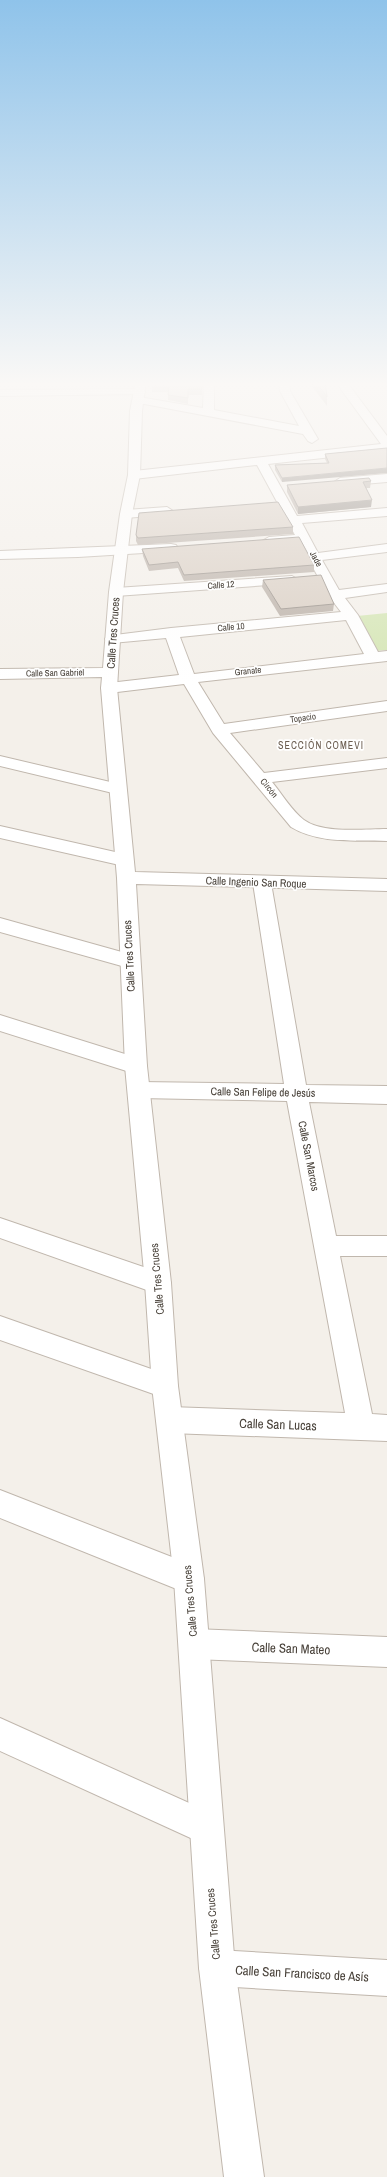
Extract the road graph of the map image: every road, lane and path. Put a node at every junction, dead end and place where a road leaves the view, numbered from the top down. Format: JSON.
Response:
{"nodes":[{"id":1,"x":132,"y":483,"type":"edge"},
{"id":2,"x":273,"y":483,"type":"edge"},
{"id":3,"x":331,"y":483,"type":"edge"},
{"id":4,"x":336,"y":483,"type":"edge"},
{"id":5,"x":292,"y":486,"type":"edge"},
{"id":6,"x":276,"y":488,"type":"junction"},
{"id":7,"x":284,"y":503,"type":"junction"},
{"id":8,"x":269,"y":504,"type":"edge"},
{"id":9,"x":182,"y":510,"type":"edge"},
{"id":10,"x":387,"y":512,"type":"edge"},
{"id":11,"x":126,"y":514,"type":"junction"},
{"id":12,"x":294,"y":520,"type":"junction"},
{"id":13,"x":304,"y":538,"type":"junction"},
{"id":14,"x":256,"y":542,"type":"edge"},
{"id":15,"x":185,"y":547,"type":"edge"},
{"id":16,"x":387,"y":548,"type":"edge"},
{"id":17,"x":121,"y":552,"type":"junction"},
{"id":18,"x":315,"y":557,"type":"junction"},
{"id":19,"x":3,"y":559,"type":"edge"},
{"id":20,"x":325,"y":577,"type":"junction"},
{"id":21,"x":387,"y":588,"type":"edge"},
{"id":22,"x":116,"y":592,"type":"junction"},
{"id":23,"x":335,"y":595,"type":"junction"},
{"id":24,"x":351,"y":615,"type":"junction"},
{"id":25,"x":171,"y":632,"type":"junction"},
{"id":26,"x":112,"y":639,"type":"junction"},
{"id":27,"x":380,"y":656,"type":"edge"},
{"id":28,"x":0,"y":674,"type":"edge"},
{"id":29,"x":188,"y":678,"type":"junction"},
{"id":30,"x":110,"y":680,"type":"junction"},
{"id":31,"x":387,"y":706,"type":"edge"},
{"id":32,"x":219,"y":730,"type":"junction"},
{"id":33,"x":0,"y":761,"type":"edge"},
{"id":34,"x":387,"y":763,"type":"edge"},
{"id":35,"x":261,"y":778,"type":"junction"},
{"id":36,"x":117,"y":789,"type":"junction"},
{"id":37,"x":0,"y":832,"type":"edge"},
{"id":38,"x":387,"y":835,"type":"edge"},
{"id":39,"x":125,"y":869,"type":"junction"},
{"id":40,"x":262,"y":883,"type":"junction"},
{"id":41,"x":387,"y":885,"type":"edge"},
{"id":42,"x":0,"y":925,"type":"edge"},
{"id":43,"x":129,"y":961,"type":"junction"},
{"id":44,"x":0,"y":1023,"type":"edge"},
{"id":45,"x":138,"y":1078,"type":"junction"},
{"id":46,"x":296,"y":1093,"type":"junction"},
{"id":47,"x":387,"y":1095,"type":"edge"},
{"id":48,"x":0,"y":1228,"type":"edge"},
{"id":49,"x":327,"y":1246,"type":"junction"},
{"id":50,"x":387,"y":1246,"type":"edge"},
{"id":51,"x":158,"y":1283,"type":"junction"},
{"id":52,"x":0,"y":1328,"type":"edge"},
{"id":53,"x":165,"y":1386,"type":"junction"},
{"id":54,"x":170,"y":1420,"type":"junction"},
{"id":55,"x":374,"y":1428,"type":"edge"},
{"id":56,"x":0,"y":1504,"type":"edge"},
{"id":57,"x":189,"y":1579,"type":"junction"},
{"id":58,"x":194,"y":1644,"type":"junction"},
{"id":59,"x":387,"y":1652,"type":"edge"},
{"id":60,"x":0,"y":1734,"type":"edge"},
{"id":61,"x":206,"y":1828,"type":"junction"},
{"id":62,"x":217,"y":1968,"type":"junction"},
{"id":63,"x":387,"y":1978,"type":"edge"},
{"id":64,"x":244,"y":2177,"type":"edge"}],
"edges":[{"from":1,"to":11,"type":"street","name":"Calle Tres Cruces"},
{"from":2,"to":6,"type":"street","name":"Jade"},
{"from":3,"to":4,"type":"street"},
{"from":5,"to":6,"type":"street"},
{"from":6,"to":7,"type":"street","name":"Jade"},
{"from":7,"to":8,"type":"street"},
{"from":7,"to":12,"type":"street","name":"Jade"},
{"from":9,"to":11,"type":"street"},
{"from":10,"to":12,"type":"street"},
{"from":11,"to":17,"type":"street","name":"Calle Tres Cruces"},
{"from":12,"to":13,"type":"street","name":"Jade"},
{"from":13,"to":14,"type":"street"},
{"from":13,"to":18,"type":"street","name":"Jade"},
{"from":15,"to":17,"type":"street"},
{"from":16,"to":18,"type":"street"},
{"from":17,"to":19,"type":"street"},
{"from":17,"to":22,"type":"street","name":"Calle Tres Cruces"},
{"from":18,"to":20,"type":"street","name":"Jade"},
{"from":20,"to":22,"type":"street","name":"Calle 12"},
{"from":20,"to":23,"type":"street","name":"Jade"},
{"from":21,"to":23,"type":"street"},
{"from":22,"to":26,"type":"street","name":"Calle Tres Cruces"},
{"from":23,"to":24,"type":"street","name":"Jade"},
{"from":24,"to":25,"type":"street","name":"Calle 10"},
{"from":24,"to":27,"type":"street","name":"Jade"},
{"from":25,"to":26,"type":"street","name":"Calle 10"},
{"from":25,"to":29,"type":"street","name":"Circón"},
{"from":26,"to":30,"type":"street","name":"Calle Tres Cruces"},
{"from":27,"to":29,"type":"street","name":"Granate"},
{"from":28,"to":30,"type":"street","name":"Calle San Gabriel"},
{"from":29,"to":30,"type":"street","name":"Granate"},
{"from":29,"to":32,"type":"street","name":"Circón"},
{"from":30,"to":36,"type":"street","name":"Calle Tres Cruces"},
{"from":31,"to":32,"type":"street","name":"Topacio"},
{"from":32,"to":35,"type":"street","name":"Circón"},
{"from":33,"to":36,"type":"street"},
{"from":34,"to":35,"type":"street"},
{"from":35,"to":38,"type":"street","name":"Circón"},
{"from":36,"to":39,"type":"street","name":"Calle Tres Cruces"},
{"from":37,"to":39,"type":"street","name":"Calle Ingenio San Roque"},
{"from":39,"to":40,"type":"street","name":"Calle Ingenio San Roque"},
{"from":39,"to":43,"type":"street","name":"Calle Tres Cruces"},
{"from":40,"to":41,"type":"street","name":"Calle Ingenio San Roque"},
{"from":40,"to":46,"type":"street","name":"Calle San Marcos"},
{"from":42,"to":43,"type":"street"},
{"from":43,"to":45,"type":"street","name":"Calle Tres Cruces"},
{"from":44,"to":45,"type":"street","name":"Calle San Felipe de Jesús"},
{"from":45,"to":46,"type":"street","name":"Calle San Felipe de Jesús"},
{"from":45,"to":51,"type":"street","name":"Calle Tres Cruces"},
{"from":46,"to":47,"type":"street","name":"Calle San Felipe de Jesús"},
{"from":46,"to":49,"type":"street","name":"Calle San Marcos"},
{"from":48,"to":51,"type":"street"},
{"from":49,"to":50,"type":"street"},
{"from":49,"to":55,"type":"street","name":"Calle San Marcos"},
{"from":51,"to":53,"type":"street","name":"Calle Tres Cruces"},
{"from":52,"to":53,"type":"street"},
{"from":53,"to":54,"type":"street","name":"Calle Tres Cruces"},
{"from":54,"to":55,"type":"street","name":"Calle San Lucas"},
{"from":54,"to":57,"type":"street","name":"Calle Tres Cruces"},
{"from":56,"to":57,"type":"street"},
{"from":57,"to":58,"type":"street","name":"Calle Tres Cruces"},
{"from":58,"to":59,"type":"street","name":"Calle San Mateo"},
{"from":58,"to":61,"type":"street","name":"Calle Tres Cruces"},
{"from":60,"to":61,"type":"street"},
{"from":61,"to":62,"type":"street","name":"Calle Tres Cruces"},
{"from":62,"to":63,"type":"street","name":"Calle San Francisco de Asís"},
{"from":62,"to":64,"type":"street","name":"Calle Tres Cruces"}]}
